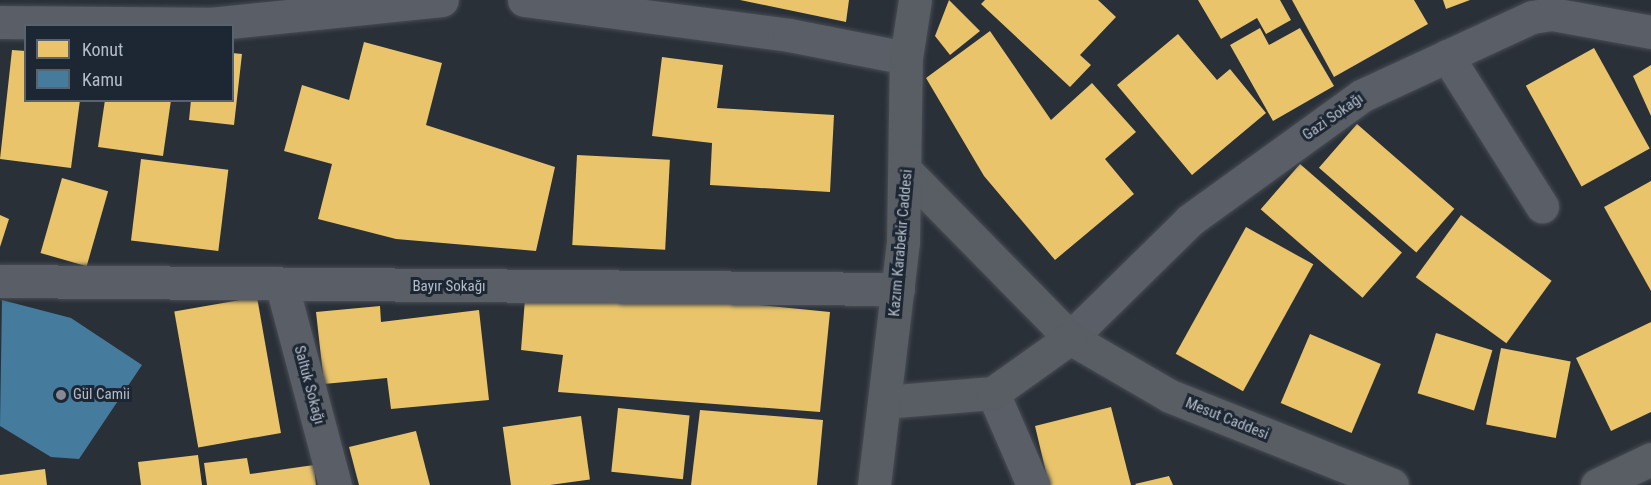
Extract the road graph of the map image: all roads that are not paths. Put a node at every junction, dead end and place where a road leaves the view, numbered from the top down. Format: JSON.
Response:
{"nodes":[{"id":1,"x":442,"y":0,"type":"edge"},
{"id":2,"x":524,"y":0,"type":"edge"},
{"id":3,"x":915,"y":0,"type":"edge"},
{"id":4,"x":0,"y":22,"type":"edge"},
{"id":5,"x":1651,"y":32,"type":"edge"},
{"id":6,"x":1447,"y":56,"type":"junction"},
{"id":7,"x":906,"y":57,"type":"junction"},
{"id":8,"x":908,"y":173,"type":"junction"},
{"id":9,"x":1542,"y":206,"type":"dead end"},
{"id":10,"x":0,"y":281,"type":"edge"},
{"id":11,"x":282,"y":286,"type":"junction"},
{"id":12,"x":898,"y":289,"type":"junction"},
{"id":13,"x":1070,"y":338,"type":"junction"},
{"id":14,"x":993,"y":393,"type":"junction"},
{"id":15,"x":884,"y":402,"type":"junction"},
{"id":16,"x":1651,"y":459,"type":"edge"},
{"id":17,"x":335,"y":485,"type":"edge"},
{"id":18,"x":874,"y":485,"type":"edge"},
{"id":19,"x":1033,"y":485,"type":"edge"},
{"id":20,"x":1392,"y":485,"type":"edge"},
{"id":21,"x":1597,"y":485,"type":"edge"}],
"edges":[{"from":1,"to":4,"type":"street"},
{"from":2,"to":7,"type":"street"},
{"from":3,"to":7,"type":"street","name":"Kazım Karabekir Caddesi"},
{"from":5,"to":6,"type":"street","name":"Gazi Sokağı"},
{"from":6,"to":9,"type":"street"},
{"from":6,"to":13,"type":"street","name":"Gazi Sokağı"},
{"from":7,"to":8,"type":"street","name":"Kazım Karabekir Caddesi"},
{"from":8,"to":12,"type":"street","name":"Kazım Karabekir Caddesi"},
{"from":8,"to":13,"type":"street","name":"Mesut Caddesi"},
{"from":10,"to":11,"type":"street","name":"Bayır Sokağı"},
{"from":11,"to":12,"type":"street","name":"Bayır Sokağı"},
{"from":11,"to":17,"type":"street","name":"Saltuk Sokağı"},
{"from":12,"to":15,"type":"street","name":"Kazım Karabekir Caddesi"},
{"from":13,"to":14,"type":"street"},
{"from":13,"to":20,"type":"street","name":"Mesut Caddesi"},
{"from":14,"to":15,"type":"street"},
{"from":14,"to":19,"type":"street"},
{"from":15,"to":18,"type":"street","name":"Kazım Karabekir Caddesi"},
{"from":16,"to":21,"type":"street"}]}
